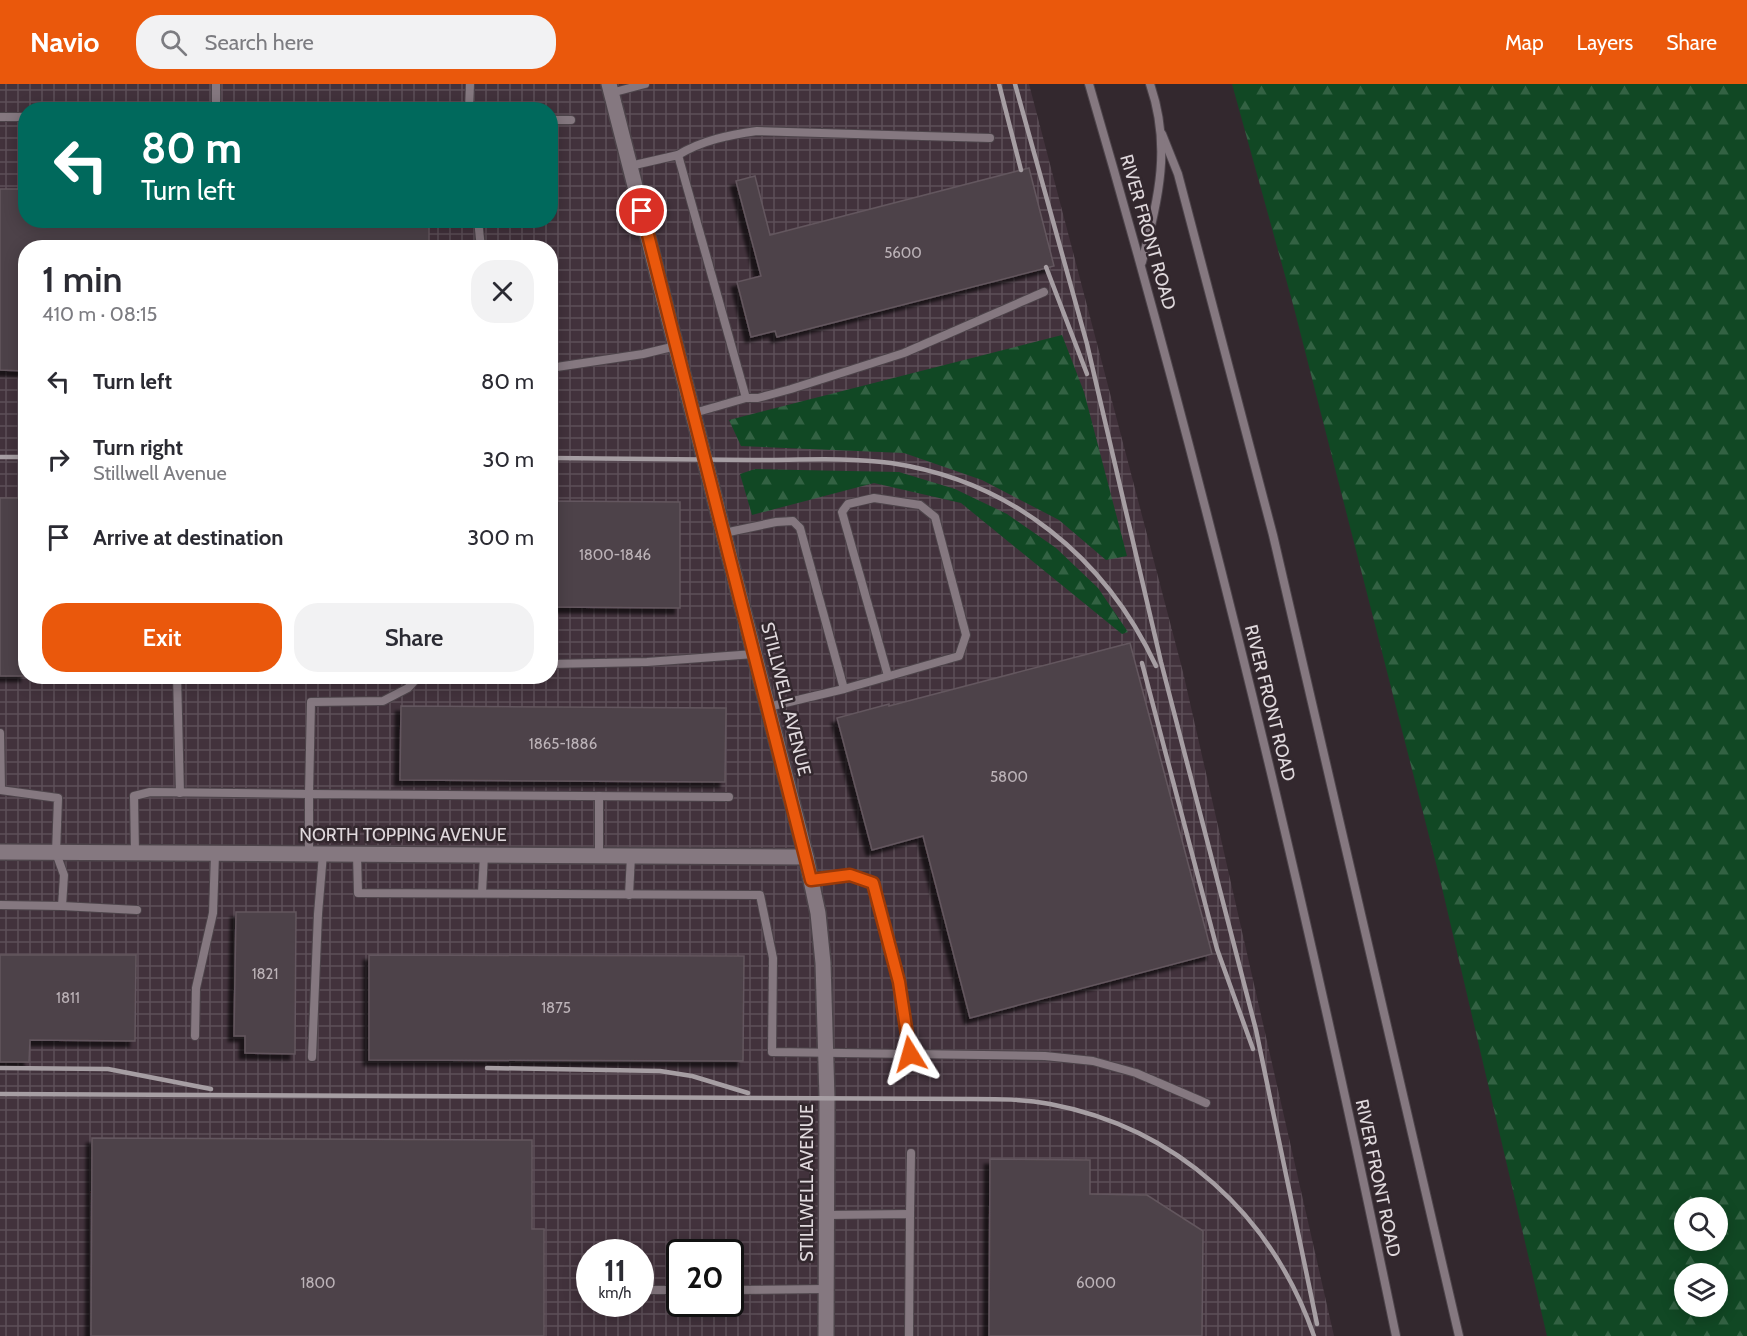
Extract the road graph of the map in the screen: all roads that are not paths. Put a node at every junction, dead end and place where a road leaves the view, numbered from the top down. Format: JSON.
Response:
{"nodes":[{"id":1,"x":216,"y":84,"type":"edge"},
{"id":2,"x":470,"y":84,"type":"edge"},
{"id":3,"x":645,"y":84,"type":"edge"},
{"id":4,"x":1089,"y":84,"type":"edge"},
{"id":5,"x":1150,"y":84,"type":"edge"},
{"id":6,"x":610,"y":89,"type":"edge"},
{"id":7,"x":216,"y":102,"type":"edge"},
{"id":8,"x":469,"y":102,"type":"edge"},
{"id":9,"x":0,"y":117,"type":"edge"},
{"id":10,"x":18,"y":117,"type":"edge"},
{"id":11,"x":558,"y":120,"type":"edge"},
{"id":12,"x":572,"y":120,"type":"dead end"},
{"id":13,"x":1162,"y":134,"type":"junction"},
{"id":14,"x":990,"y":138,"type":"dead end"},
{"id":15,"x":678,"y":155,"type":"junction"},
{"id":16,"x":630,"y":166,"type":"junction"},
{"id":17,"x":1142,"y":264,"type":"junction"},
{"id":18,"x":1044,"y":292,"type":"dead end"},
{"id":19,"x":676,"y":346,"type":"junction"},
{"id":20,"x":558,"y":367,"type":"edge"},
{"id":21,"x":746,"y":398,"type":"junction"},
{"id":22,"x":694,"y":413,"type":"junction"},
{"id":23,"x":724,"y":533,"type":"junction"},
{"id":24,"x":754,"y":654,"type":"junction"},
{"id":25,"x":558,"y":664,"type":"edge"},
{"id":26,"x":888,"y":676,"type":"junction"},
{"id":27,"x":177,"y":684,"type":"edge"},
{"id":28,"x":412,"y":684,"type":"edge"},
{"id":29,"x":843,"y":689,"type":"junction"},
{"id":30,"x":768,"y":707,"type":"junction"},
{"id":31,"x":0,"y":733,"type":"edge"},
{"id":32,"x":1,"y":790,"type":"edge"},
{"id":33,"x":180,"y":793,"type":"junction"},
{"id":34,"x":309,"y":794,"type":"junction"},
{"id":35,"x":599,"y":796,"type":"junction"},
{"id":36,"x":729,"y":796,"type":"dead end"},
{"id":37,"x":0,"y":852,"type":"edge"},
{"id":38,"x":56,"y":853,"type":"junction"},
{"id":39,"x":135,"y":853,"type":"junction"},
{"id":40,"x":215,"y":854,"type":"junction"},
{"id":41,"x":316,"y":854,"type":"junction"},
{"id":42,"x":357,"y":855,"type":"junction"},
{"id":43,"x":484,"y":855,"type":"junction"},
{"id":44,"x":599,"y":856,"type":"junction"},
{"id":45,"x":631,"y":856,"type":"junction"},
{"id":46,"x":806,"y":857,"type":"junction"},
{"id":47,"x":811,"y":880,"type":"junction"},
{"id":48,"x":482,"y":894,"type":"junction"},
{"id":49,"x":628,"y":895,"type":"junction"},
{"id":50,"x":0,"y":904,"type":"edge"},
{"id":51,"x":62,"y":906,"type":"junction"},
{"id":52,"x":137,"y":910,"type":"dead end"},
{"id":53,"x":195,"y":1036,"type":"dead end"},
{"id":54,"x":826,"y":1054,"type":"junction"},
{"id":55,"x":910,"y":1054,"type":"junction"},
{"id":56,"x":312,"y":1057,"type":"dead end"},
{"id":57,"x":1206,"y":1102,"type":"dead end"},
{"id":58,"x":911,"y":1153,"type":"dead end"},
{"id":59,"x":910,"y":1214,"type":"junction"},
{"id":60,"x":826,"y":1215,"type":"junction"},
{"id":61,"x":826,"y":1289,"type":"junction"},
{"id":62,"x":744,"y":1290,"type":"edge"},
{"id":63,"x":826,"y":1336,"type":"edge"},
{"id":64,"x":909,"y":1336,"type":"edge"},
{"id":65,"x":1396,"y":1336,"type":"edge"},
{"id":66,"x":1459,"y":1336,"type":"edge"}],
"edges":[{"from":1,"to":7,"type":"lane"},
{"from":2,"to":8,"type":"lane"},
{"from":3,"to":6,"type":"lane"},
{"from":4,"to":17,"type":"lane","name":"RIVER FRONT ROAD"},
{"from":5,"to":13,"type":"lane"},
{"from":6,"to":16,"type":"street","name":"STILLWELL AVENUE"},
{"from":9,"to":10,"type":"lane"},
{"from":11,"to":12,"type":"lane"},
{"from":13,"to":17,"type":"lane"},
{"from":13,"to":66,"type":"lane"},
{"from":14,"to":15,"type":"lane"},
{"from":15,"to":16,"type":"lane"},
{"from":15,"to":21,"type":"lane"},
{"from":16,"to":19,"type":"street","name":"STILLWELL AVENUE"},
{"from":17,"to":65,"type":"lane","name":"RIVER FRONT ROAD"},
{"from":18,"to":21,"type":"lane"},
{"from":19,"to":20,"type":"lane"},
{"from":19,"to":22,"type":"street","name":"STILLWELL AVENUE"},
{"from":21,"to":22,"type":"lane"},
{"from":22,"to":23,"type":"street","name":"STILLWELL AVENUE"},
{"from":23,"to":24,"type":"street","name":"STILLWELL AVENUE"},
{"from":23,"to":29,"type":"lane"},
{"from":24,"to":25,"type":"lane"},
{"from":24,"to":30,"type":"street","name":"STILLWELL AVENUE"},
{"from":26,"to":26,"type":"lane"},
{"from":26,"to":29,"type":"lane"},
{"from":27,"to":33,"type":"lane"},
{"from":28,"to":34,"type":"lane"},
{"from":29,"to":30,"type":"lane"},
{"from":30,"to":46,"type":"street","name":"STILLWELL AVENUE"},
{"from":31,"to":32,"type":"lane"},
{"from":32,"to":38,"type":"lane"},
{"from":33,"to":34,"type":"lane"},
{"from":33,"to":39,"type":"lane"},
{"from":34,"to":35,"type":"lane"},
{"from":34,"to":41,"type":"lane"},
{"from":35,"to":36,"type":"lane"},
{"from":35,"to":44,"type":"lane"},
{"from":37,"to":38,"type":"street","name":"NORTH TOPPING AVENUE"},
{"from":38,"to":39,"type":"street","name":"NORTH TOPPING AVENUE"},
{"from":38,"to":51,"type":"lane"},
{"from":39,"to":40,"type":"street","name":"NORTH TOPPING AVENUE"},
{"from":40,"to":41,"type":"street","name":"NORTH TOPPING AVENUE"},
{"from":40,"to":53,"type":"lane"},
{"from":41,"to":42,"type":"street","name":"NORTH TOPPING AVENUE"},
{"from":41,"to":56,"type":"lane"},
{"from":42,"to":43,"type":"street","name":"NORTH TOPPING AVENUE"},
{"from":42,"to":48,"type":"lane"},
{"from":43,"to":44,"type":"street","name":"NORTH TOPPING AVENUE"},
{"from":43,"to":48,"type":"lane"},
{"from":44,"to":45,"type":"street","name":"NORTH TOPPING AVENUE"},
{"from":45,"to":46,"type":"street","name":"NORTH TOPPING AVENUE"},
{"from":45,"to":49,"type":"lane"},
{"from":46,"to":47,"type":"street","name":"STILLWELL AVENUE"},
{"from":47,"to":54,"type":"street","name":"STILLWELL AVENUE"},
{"from":47,"to":55,"type":"lane"},
{"from":48,"to":49,"type":"lane"},
{"from":49,"to":54,"type":"lane"},
{"from":50,"to":51,"type":"lane"},
{"from":51,"to":52,"type":"lane"},
{"from":54,"to":55,"type":"lane"},
{"from":54,"to":60,"type":"street","name":"STILLWELL AVENUE"},
{"from":55,"to":57,"type":"lane"},
{"from":58,"to":59,"type":"lane"},
{"from":59,"to":60,"type":"lane"},
{"from":59,"to":64,"type":"lane"},
{"from":60,"to":61,"type":"street","name":"STILLWELL AVENUE"},
{"from":61,"to":62,"type":"lane"},
{"from":61,"to":63,"type":"street","name":"STILLWELL AVENUE"}]}
